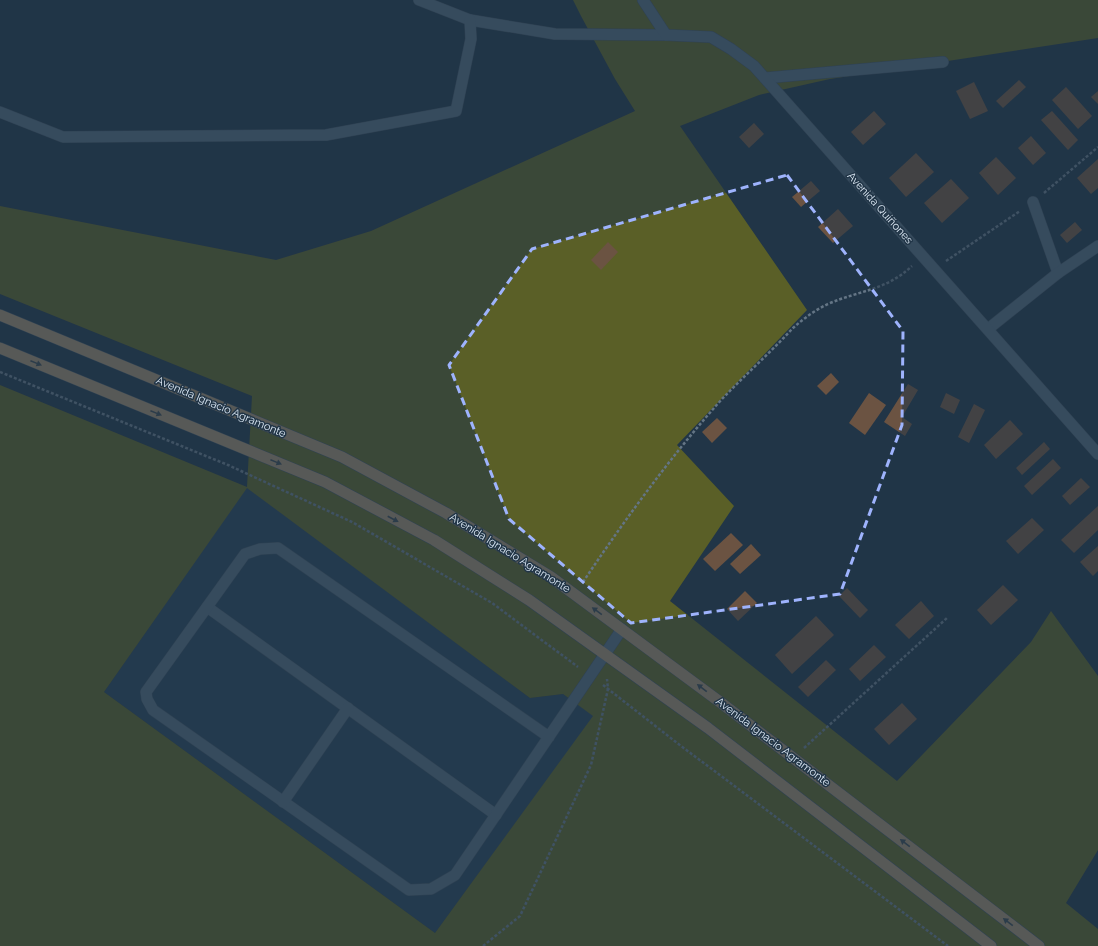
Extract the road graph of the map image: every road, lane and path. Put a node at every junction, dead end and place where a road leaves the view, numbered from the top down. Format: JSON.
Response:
{"nodes":[{"id":1,"x":419,"y":0,"type":"edge"},
{"id":2,"x":642,"y":0,"type":"edge"},
{"id":3,"x":470,"y":20,"type":"junction"},
{"id":4,"x":666,"y":35,"type":"junction"},
{"id":5,"x":943,"y":62,"type":"dead end"},
{"id":6,"x":765,"y":78,"type":"junction"},
{"id":7,"x":0,"y":112,"type":"edge"},
{"id":8,"x":1033,"y":202,"type":"dead end"},
{"id":9,"x":1098,"y":246,"type":"edge"},
{"id":10,"x":923,"y":256,"type":"junction"},
{"id":11,"x":1058,"y":273,"type":"junction"},
{"id":12,"x":0,"y":315,"type":"edge"},
{"id":13,"x":988,"y":329,"type":"junction"},
{"id":14,"x":0,"y":348,"type":"edge"},
{"id":15,"x":0,"y":372,"type":"edge"},
{"id":16,"x":1098,"y":454,"type":"edge"},
{"id":17,"x":574,"y":594,"type":"junction"},
{"id":18,"x":207,"y":607,"type":"junction"},
{"id":19,"x":947,"y":618,"type":"dead end"},
{"id":20,"x":622,"y":629,"type":"junction"},
{"id":21,"x":605,"y":654,"type":"junction"},
{"id":22,"x":590,"y":676,"type":"junction"},
{"id":23,"x":608,"y":689,"type":"junction"},
{"id":24,"x":348,"y":708,"type":"junction"},
{"id":25,"x":549,"y":737,"type":"junction"},
{"id":26,"x":793,"y":758,"type":"junction"},
{"id":27,"x":282,"y":802,"type":"junction"},
{"id":28,"x":496,"y":815,"type":"junction"},
{"id":29,"x":483,"y":946,"type":"edge"},
{"id":30,"x":948,"y":946,"type":"edge"},
{"id":31,"x":991,"y":946,"type":"edge"},
{"id":32,"x":1040,"y":946,"type":"edge"}],
"edges":[{"from":1,"to":3,"type":"street","name":"Avenida Quiñones"},
{"from":2,"to":4,"type":"street"},
{"from":3,"to":4,"type":"street","name":"Avenida Quiñones"},
{"from":3,"to":7,"type":"street"},
{"from":4,"to":6,"type":"street","name":"Avenida Quiñones"},
{"from":5,"to":6,"type":"street"},
{"from":6,"to":10,"type":"street","name":"Avenida Quiñones"},
{"from":8,"to":11,"type":"street"},
{"from":9,"to":11,"type":"street"},
{"from":10,"to":13,"type":"street","name":"Avenida Quiñones"},
{"from":10,"to":17,"type":"path"},
{"from":11,"to":13,"type":"street"},
{"from":12,"to":17,"type":"main road","name":"Avenida Ignacio Agramonte"},
{"from":13,"to":16,"type":"street","name":"Avenida Quiñones"},
{"from":14,"to":21,"type":"main road","one_way":true},
{"from":15,"to":22,"type":"path"},
{"from":20,"to":17,"type":"main road","name":"Avenida Ignacio Agramonte","one_way":true},
{"from":18,"to":24,"type":"street"},
{"from":18,"to":25,"type":"street"},
{"from":18,"to":27,"type":"street"},
{"from":19,"to":26,"type":"path"},
{"from":20,"to":21,"type":"street"},
{"from":26,"to":20,"type":"main road","name":"Avenida Ignacio Agramonte","one_way":true},
{"from":21,"to":22,"type":"street"},
{"from":21,"to":23,"type":"path"},
{"from":21,"to":31,"type":"main road"},
{"from":22,"to":23,"type":"path"},
{"from":22,"to":25,"type":"street"},
{"from":23,"to":29,"type":"path"},
{"from":23,"to":30,"type":"path"},
{"from":24,"to":27,"type":"street"},
{"from":24,"to":28,"type":"street"},
{"from":25,"to":28,"type":"street"},
{"from":32,"to":26,"type":"main road","name":"Avenida Ignacio Agramonte","one_way":true},
{"from":27,"to":28,"type":"street"}]}
